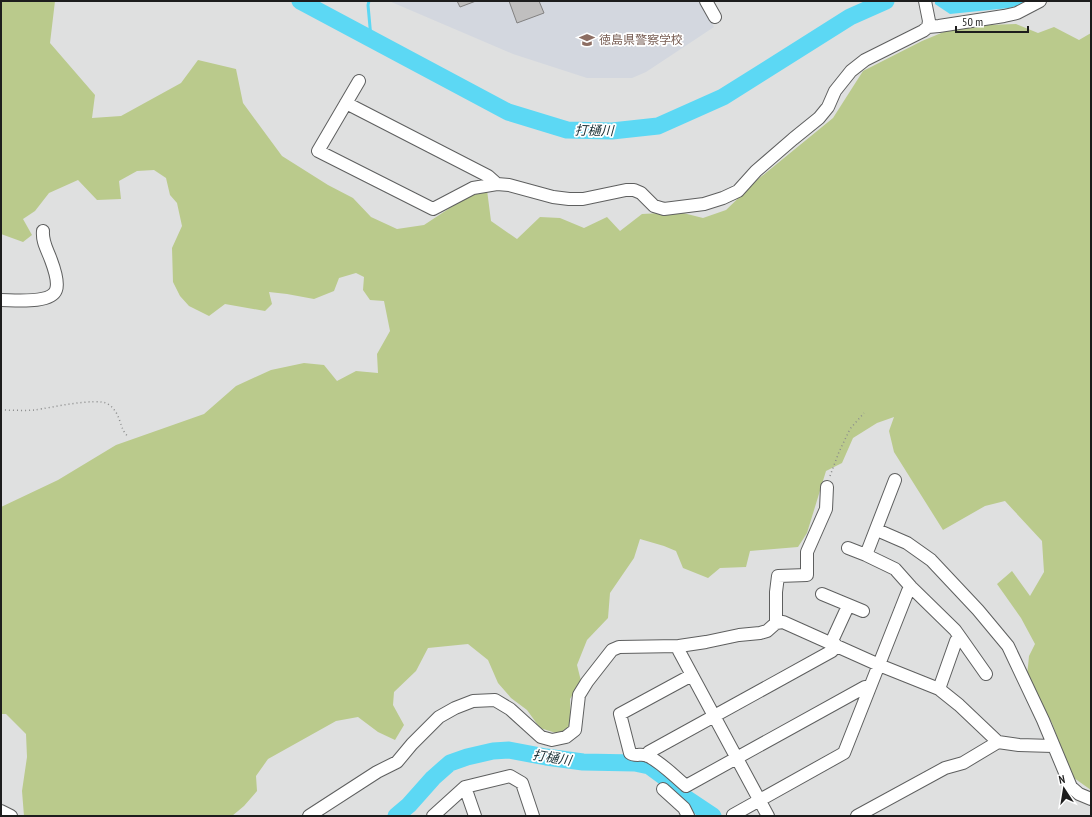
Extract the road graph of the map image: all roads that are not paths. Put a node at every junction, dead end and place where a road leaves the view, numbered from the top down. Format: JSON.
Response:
{"nodes":[{"id":1,"x":706,"y":1,"type":"edge"},
{"id":2,"x":925,"y":1,"type":"edge"},
{"id":3,"x":1040,"y":1,"type":"edge"},
{"id":4,"x":714,"y":17,"type":"dead end"},
{"id":5,"x":928,"y":21,"type":"junction"},
{"id":6,"x":359,"y":81,"type":"dead end"},
{"id":7,"x":346,"y":103,"type":"junction"},
{"id":8,"x":497,"y":184,"type":"junction"},
{"id":9,"x":43,"y":231,"type":"dead end"},
{"id":10,"x":1,"y":300,"type":"edge"},
{"id":11,"x":895,"y":480,"type":"dead end"},
{"id":12,"x":827,"y":487,"type":"road end"},
{"id":13,"x":877,"y":530,"type":"junction"},
{"id":14,"x":848,"y":548,"type":"dead end"},
{"id":15,"x":866,"y":555,"type":"junction"},
{"id":16,"x":911,"y":587,"type":"junction"},
{"id":17,"x":822,"y":594,"type":"dead end"},
{"id":18,"x":848,"y":606,"type":"junction"},
{"id":19,"x":863,"y":611,"type":"dead end"},
{"id":20,"x":776,"y":623,"type":"junction"},
{"id":21,"x":960,"y":638,"type":"junction"},
{"id":22,"x":834,"y":644,"type":"junction"},
{"id":23,"x":679,"y":646,"type":"junction"},
{"id":24,"x":879,"y":665,"type":"junction"},
{"id":25,"x":986,"y":674,"type":"dead end"},
{"id":26,"x":692,"y":675,"type":"junction"},
{"id":27,"x":870,"y":687,"type":"junction"},
{"id":28,"x":939,"y":689,"type":"junction"},
{"id":29,"x":714,"y":716,"type":"junction"},
{"id":30,"x":998,"y":742,"type":"junction"},
{"id":31,"x":1053,"y":746,"type":"junction"},
{"id":32,"x":647,"y":756,"type":"junction"},
{"id":33,"x":737,"y":758,"type":"junction"},
{"id":34,"x":465,"y":787,"type":"junction"},
{"id":35,"x":662,"y":788,"type":"dead end"},
{"id":36,"x":1091,"y":799,"type":"edge"},
{"id":37,"x":760,"y":800,"type":"junction"},
{"id":38,"x":1,"y":811,"type":"edge"},
{"id":39,"x":733,"y":815,"type":"dead end"},
{"id":40,"x":11,"y":816,"type":"edge"},
{"id":41,"x":309,"y":816,"type":"edge"},
{"id":42,"x":433,"y":816,"type":"edge"},
{"id":43,"x":475,"y":816,"type":"edge"},
{"id":44,"x":533,"y":816,"type":"edge"},
{"id":45,"x":688,"y":816,"type":"edge"},
{"id":46,"x":768,"y":816,"type":"edge"},
{"id":47,"x":857,"y":816,"type":"edge"}],
"edges":[{"from":1,"to":4,"type":"street"},
{"from":2,"to":5,"type":"street"},
{"from":3,"to":5,"type":"street"},
{"from":5,"to":8,"type":"street"},
{"from":6,"to":7,"type":"street"},
{"from":7,"to":8,"type":"street"},
{"from":7,"to":8,"type":"street"},
{"from":9,"to":10,"type":"street"},
{"from":11,"to":13,"type":"street"},
{"from":12,"to":20,"type":"street"},
{"from":13,"to":15,"type":"street"},
{"from":13,"to":31,"type":"street"},
{"from":14,"to":15,"type":"street"},
{"from":15,"to":16,"type":"street"},
{"from":16,"to":21,"type":"street"},
{"from":16,"to":24,"type":"street"},
{"from":17,"to":18,"type":"street"},
{"from":18,"to":19,"type":"street"},
{"from":18,"to":22,"type":"street"},
{"from":20,"to":22,"type":"street"},
{"from":20,"to":23,"type":"street"},
{"from":21,"to":25,"type":"street"},
{"from":21,"to":28,"type":"street"},
{"from":22,"to":24,"type":"street"},
{"from":22,"to":29,"type":"street"},
{"from":23,"to":26,"type":"street"},
{"from":23,"to":41,"type":"street"},
{"from":24,"to":27,"type":"street"},
{"from":24,"to":28,"type":"street"},
{"from":26,"to":29,"type":"street"},
{"from":26,"to":32,"type":"street"},
{"from":27,"to":33,"type":"street"},
{"from":27,"to":37,"type":"street"},
{"from":28,"to":30,"type":"street"},
{"from":29,"to":32,"type":"street"},
{"from":29,"to":33,"type":"street"},
{"from":30,"to":31,"type":"street"},
{"from":30,"to":47,"type":"street"},
{"from":31,"to":36,"type":"street"},
{"from":32,"to":33,"type":"street"},
{"from":33,"to":37,"type":"street"},
{"from":34,"to":42,"type":"street"},
{"from":34,"to":43,"type":"street"},
{"from":34,"to":44,"type":"street"},
{"from":35,"to":45,"type":"street"},
{"from":37,"to":39,"type":"street"},
{"from":37,"to":46,"type":"street"},
{"from":38,"to":40,"type":"street"}]}
